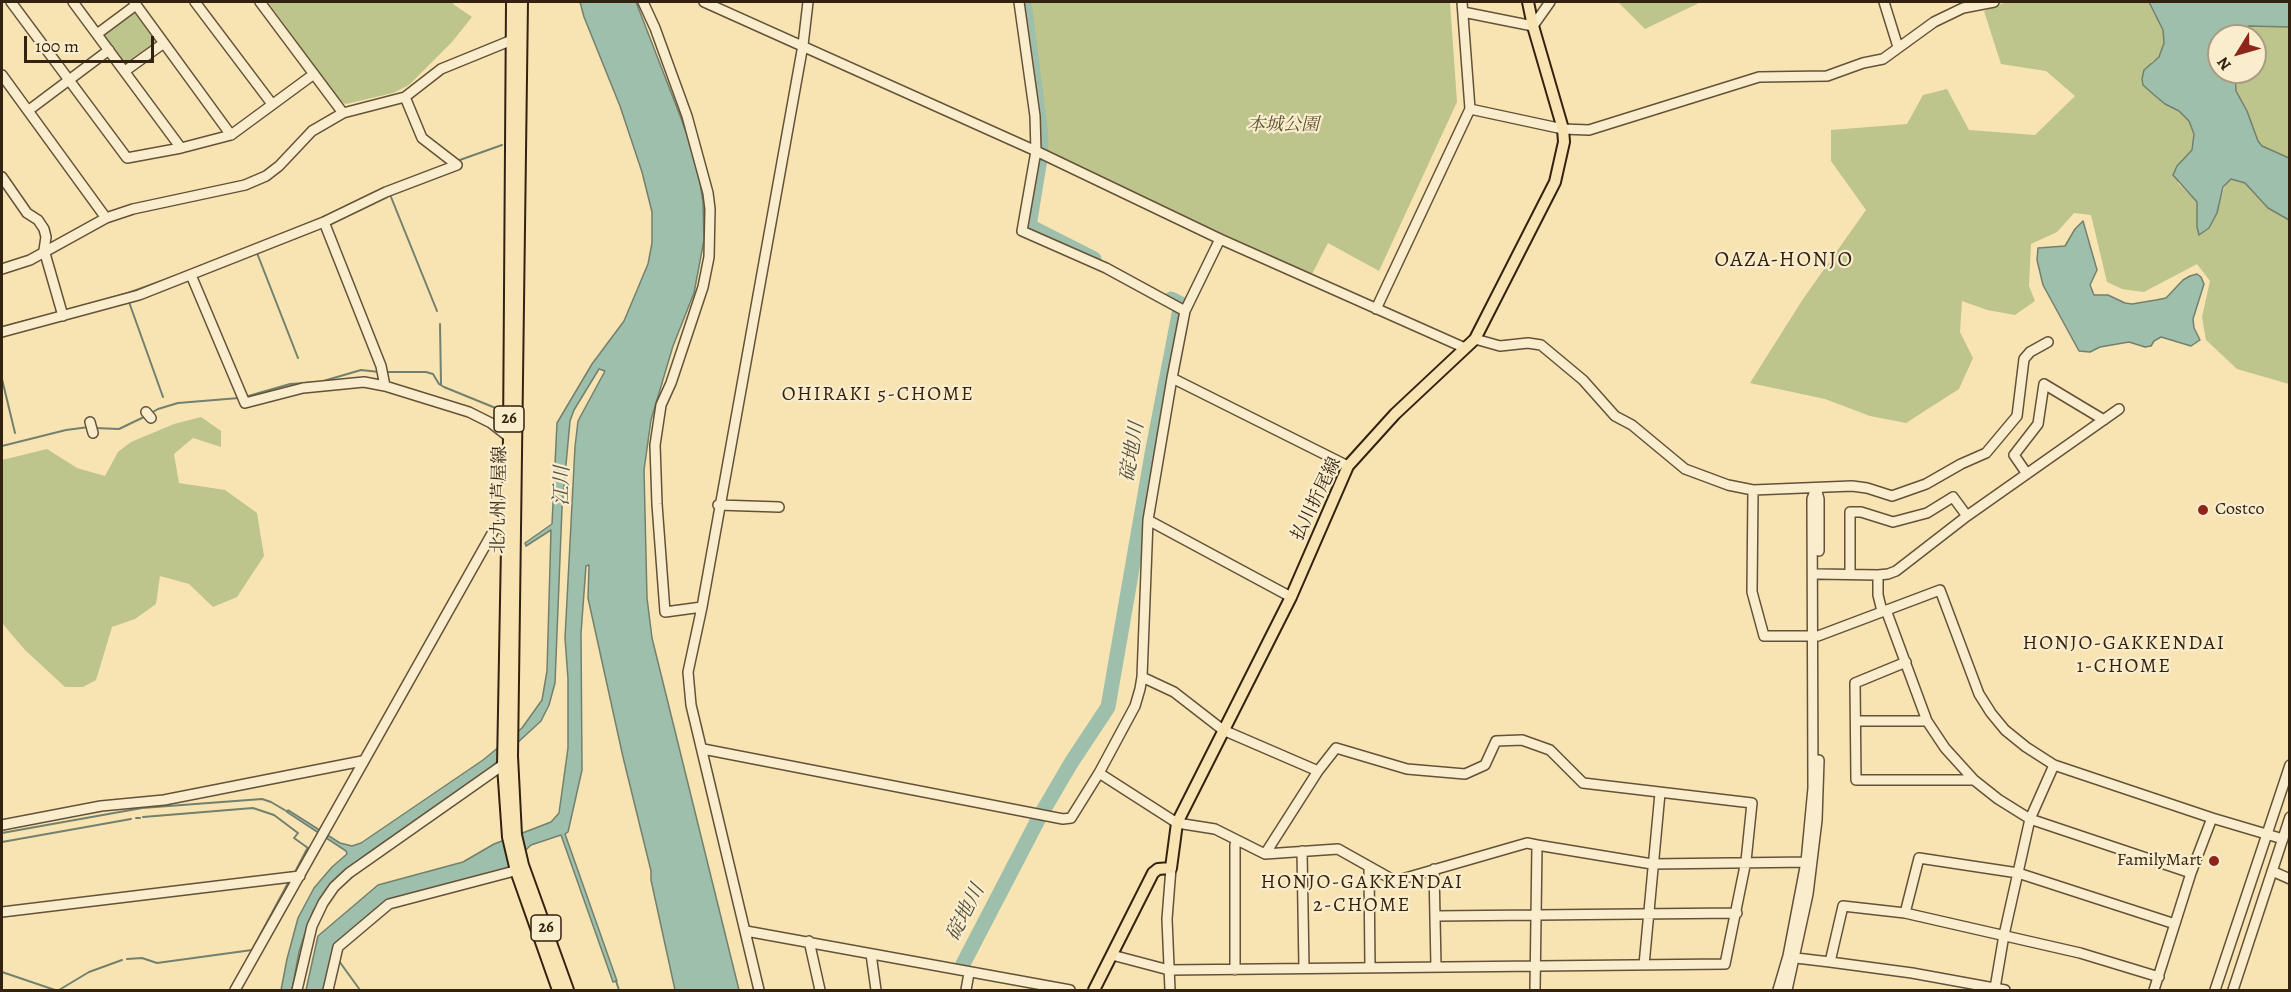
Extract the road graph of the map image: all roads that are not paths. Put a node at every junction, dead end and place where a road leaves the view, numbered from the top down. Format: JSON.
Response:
{"nodes":[{"id":1,"x":11,"y":2,"type":"edge"},
{"id":2,"x":74,"y":2,"type":"edge"},
{"id":3,"x":195,"y":2,"type":"edge"},
{"id":4,"x":260,"y":2,"type":"edge"},
{"id":5,"x":512,"y":2,"type":"edge"},
{"id":6,"x":522,"y":2,"type":"edge"},
{"id":7,"x":643,"y":2,"type":"edge"},
{"id":8,"x":704,"y":2,"type":"edge"},
{"id":9,"x":808,"y":2,"type":"edge"},
{"id":10,"x":1019,"y":2,"type":"edge"},
{"id":11,"x":1462,"y":2,"type":"edge"},
{"id":12,"x":1528,"y":2,"type":"edge"},
{"id":13,"x":1550,"y":2,"type":"edge"},
{"id":14,"x":1884,"y":2,"type":"edge"},
{"id":15,"x":1994,"y":2,"type":"edge"},
{"id":16,"x":135,"y":3,"type":"edge"},
{"id":17,"x":1463,"y":12,"type":"junction"},
{"id":18,"x":1533,"y":26,"type":"junction"},
{"id":19,"x":98,"y":34,"type":"junction"},
{"id":20,"x":517,"y":38,"type":"junction"},
{"id":21,"x":164,"y":43,"type":"junction"},
{"id":22,"x":803,"y":45,"type":"junction"},
{"id":23,"x":1898,"y":47,"type":"junction"},
{"id":24,"x":110,"y":50,"type":"junction"},
{"id":25,"x":125,"y":71,"type":"junction"},
{"id":26,"x":314,"y":74,"type":"junction"},
{"id":27,"x":2,"y":75,"type":"edge"},
{"id":28,"x":68,"y":80,"type":"junction"},
{"id":29,"x":405,"y":97,"type":"junction"},
{"id":30,"x":272,"y":104,"type":"junction"},
{"id":31,"x":1470,"y":109,"type":"junction"},
{"id":32,"x":28,"y":110,"type":"junction"},
{"id":33,"x":343,"y":113,"type":"junction"},
{"id":34,"x":1563,"y":129,"type":"junction"},
{"id":35,"x":231,"y":135,"type":"junction"},
{"id":36,"x":181,"y":148,"type":"junction"},
{"id":37,"x":1035,"y":151,"type":"junction"},
{"id":38,"x":2,"y":177,"type":"edge"},
{"id":39,"x":106,"y":218,"type":"junction"},
{"id":40,"x":324,"y":222,"type":"junction"},
{"id":41,"x":1220,"y":239,"type":"junction"},
{"id":42,"x":44,"y":250,"type":"junction"},
{"id":43,"x":2,"y":269,"type":"edge"},
{"id":44,"x":191,"y":275,"type":"junction"},
{"id":45,"x":1376,"y":309,"type":"junction"},
{"id":46,"x":1185,"y":311,"type":"junction"},
{"id":47,"x":63,"y":316,"type":"junction"},
{"id":48,"x":2,"y":332,"type":"edge"},
{"id":49,"x":1474,"y":339,"type":"junction"},
{"id":50,"x":2048,"y":342,"type":"dead end"},
{"id":51,"x":1465,"y":348,"type":"junction"},
{"id":52,"x":1172,"y":378,"type":"junction"},
{"id":53,"x":385,"y":386,"type":"junction"},
{"id":54,"x":2119,"y":409,"type":"dead end"},
{"id":55,"x":2104,"y":420,"type":"junction"},
{"id":56,"x":90,"y":422,"type":"dead end"},
{"id":57,"x":93,"y":433,"type":"dead end"},
{"id":58,"x":509,"y":436,"type":"junction"},
{"id":59,"x":1348,"y":466,"type":"junction"},
{"id":60,"x":2027,"y":474,"type":"junction"},
{"id":61,"x":1816,"y":488,"type":"junction"},
{"id":62,"x":1753,"y":490,"type":"junction"},
{"id":63,"x":718,"y":506,"type":"junction"},
{"id":64,"x":779,"y":507,"type":"dead end"},
{"id":65,"x":1967,"y":516,"type":"junction"},
{"id":66,"x":1148,"y":520,"type":"junction"},
{"id":67,"x":512,"y":521,"type":"junction"},
{"id":68,"x":1818,"y":574,"type":"junction"},
{"id":69,"x":1850,"y":574,"type":"junction"},
{"id":70,"x":1878,"y":575,"type":"junction"},
{"id":71,"x":1291,"y":597,"type":"junction"},
{"id":72,"x":702,"y":607,"type":"junction"},
{"id":73,"x":1884,"y":610,"type":"junction"},
{"id":74,"x":1815,"y":636,"type":"junction"},
{"id":75,"x":1906,"y":662,"type":"junction"},
{"id":76,"x":1142,"y":677,"type":"junction"},
{"id":77,"x":1856,"y":721,"type":"junction"},
{"id":78,"x":1928,"y":722,"type":"junction"},
{"id":79,"x":1223,"y":730,"type":"junction"},
{"id":80,"x":703,"y":749,"type":"junction"},
{"id":81,"x":513,"y":756,"type":"junction"},
{"id":82,"x":363,"y":761,"type":"junction"},
{"id":83,"x":2054,"y":765,"type":"junction"},
{"id":84,"x":2289,"y":765,"type":"edge"},
{"id":85,"x":503,"y":766,"type":"junction"},
{"id":86,"x":1318,"y":771,"type":"junction"},
{"id":87,"x":1099,"y":773,"type":"junction"},
{"id":88,"x":1974,"y":780,"type":"junction"},
{"id":89,"x":1660,"y":793,"type":"junction"},
{"id":90,"x":2289,"y":817,"type":"edge"},
{"id":91,"x":2212,"y":818,"type":"junction"},
{"id":92,"x":2030,"y":819,"type":"junction"},
{"id":93,"x":1177,"y":823,"type":"junction"},
{"id":94,"x":2,"y":825,"type":"edge"},
{"id":95,"x":2267,"y":834,"type":"junction"},
{"id":96,"x":512,"y":836,"type":"junction"},
{"id":97,"x":2283,"y":839,"type":"junction"},
{"id":98,"x":1238,"y":840,"type":"junction"},
{"id":99,"x":1537,"y":844,"type":"junction"},
{"id":100,"x":1302,"y":851,"type":"junction"},
{"id":101,"x":1265,"y":854,"type":"junction"},
{"id":102,"x":1746,"y":861,"type":"junction"},
{"id":103,"x":1809,"y":862,"type":"junction"},
{"id":104,"x":1652,"y":864,"type":"junction"},
{"id":105,"x":1369,"y":867,"type":"junction"},
{"id":106,"x":520,"y":868,"type":"junction"},
{"id":107,"x":1171,"y":868,"type":"junction"},
{"id":108,"x":1434,"y":869,"type":"junction"},
{"id":109,"x":2272,"y":872,"type":"junction"},
{"id":110,"x":2018,"y":873,"type":"junction"},
{"id":111,"x":2192,"y":873,"type":"junction"},
{"id":112,"x":300,"y":876,"type":"junction"},
{"id":113,"x":2289,"y":879,"type":"edge"},
{"id":114,"x":2,"y":912,"type":"edge"},
{"id":115,"x":1737,"y":913,"type":"junction"},
{"id":116,"x":1905,"y":913,"type":"junction"},
{"id":117,"x":1649,"y":914,"type":"junction"},
{"id":118,"x":1536,"y":915,"type":"junction"},
{"id":119,"x":1436,"y":916,"type":"junction"},
{"id":120,"x":2175,"y":924,"type":"junction"},
{"id":121,"x":746,"y":931,"type":"junction"},
{"id":122,"x":2004,"y":935,"type":"junction"},
{"id":123,"x":809,"y":941,"type":"junction"},
{"id":124,"x":871,"y":954,"type":"junction"},
{"id":125,"x":1112,"y":955,"type":"junction"},
{"id":126,"x":1796,"y":958,"type":"junction"},
{"id":127,"x":1830,"y":962,"type":"junction"},
{"id":128,"x":1644,"y":965,"type":"junction"},
{"id":129,"x":1436,"y":967,"type":"junction"},
{"id":130,"x":1535,"y":967,"type":"junction"},
{"id":131,"x":1304,"y":968,"type":"junction"},
{"id":132,"x":1370,"y":968,"type":"junction"},
{"id":133,"x":1169,"y":970,"type":"junction"},
{"id":134,"x":1235,"y":970,"type":"junction"},
{"id":135,"x":969,"y":973,"type":"junction"},
{"id":136,"x":2159,"y":976,"type":"junction"},
{"id":137,"x":2000,"y":989,"type":"edge"},
{"id":138,"x":235,"y":990,"type":"edge"},
{"id":139,"x":297,"y":990,"type":"edge"},
{"id":140,"x":328,"y":990,"type":"edge"},
{"id":141,"x":558,"y":990,"type":"edge"},
{"id":142,"x":568,"y":990,"type":"edge"},
{"id":143,"x":759,"y":990,"type":"edge"},
{"id":144,"x":820,"y":990,"type":"edge"},
{"id":145,"x":876,"y":990,"type":"edge"},
{"id":146,"x":966,"y":990,"type":"edge"},
{"id":147,"x":1070,"y":990,"type":"edge"},
{"id":148,"x":1094,"y":990,"type":"edge"},
{"id":149,"x":1170,"y":990,"type":"edge"},
{"id":150,"x":1535,"y":990,"type":"edge"},
{"id":151,"x":1778,"y":990,"type":"edge"},
{"id":152,"x":1787,"y":990,"type":"edge"},
{"id":153,"x":2154,"y":990,"type":"edge"},
{"id":154,"x":2215,"y":990,"type":"edge"},
{"id":155,"x":2233,"y":990,"type":"edge"}],
"edges":[{"from":1,"to":28,"type":"street"},
{"from":2,"to":19,"type":"street"},
{"from":3,"to":30,"type":"street"},
{"from":4,"to":26,"type":"street"},
{"from":5,"to":20,"type":"main road","name":"北九州芦屋線","number":"26"},
{"from":6,"to":20,"type":"main road","name":"北九州芦屋線","number":"26"},
{"from":7,"to":72,"type":"street"},
{"from":8,"to":22,"type":"street"},
{"from":9,"to":22,"type":"street"},
{"from":10,"to":37,"type":"street"},
{"from":11,"to":17,"type":"street"},
{"from":12,"to":18,"type":"main road","name":"払川折尾線"},
{"from":13,"to":18,"type":"street"},
{"from":14,"to":23,"type":"street"},
{"from":15,"to":23,"type":"street"},
{"from":16,"to":19,"type":"street"},
{"from":16,"to":21,"type":"street"},
{"from":17,"to":18,"type":"street"},
{"from":17,"to":31,"type":"street"},
{"from":18,"to":34,"type":"main road","name":"払川折尾線"},
{"from":19,"to":24,"type":"street"},
{"from":20,"to":29,"type":"street"},
{"from":20,"to":58,"type":"main road","name":"北九州芦屋線","number":"26"},
{"from":20,"to":67,"type":"main road","name":"北九州芦屋線","number":"26"},
{"from":21,"to":25,"type":"street"},
{"from":21,"to":35,"type":"street"},
{"from":22,"to":37,"type":"street"},
{"from":22,"to":63,"type":"street"},
{"from":23,"to":34,"type":"street"},
{"from":24,"to":25,"type":"street"},
{"from":24,"to":28,"type":"street"},
{"from":25,"to":36,"type":"street"},
{"from":26,"to":30,"type":"street"},
{"from":26,"to":33,"type":"street"},
{"from":27,"to":32,"type":"street"},
{"from":28,"to":32,"type":"street"},
{"from":28,"to":36,"type":"street"},
{"from":29,"to":33,"type":"street"},
{"from":29,"to":40,"type":"street"},
{"from":30,"to":35,"type":"street"},
{"from":31,"to":34,"type":"street"},
{"from":31,"to":45,"type":"street"},
{"from":32,"to":39,"type":"street"},
{"from":33,"to":39,"type":"street"},
{"from":34,"to":49,"type":"main road","name":"払川折尾線"},
{"from":35,"to":36,"type":"street"},
{"from":37,"to":41,"type":"street"},
{"from":37,"to":46,"type":"street"},
{"from":38,"to":42,"type":"street"},
{"from":39,"to":42,"type":"street"},
{"from":40,"to":44,"type":"street"},
{"from":40,"to":53,"type":"street"},
{"from":41,"to":45,"type":"street"},
{"from":41,"to":46,"type":"street"},
{"from":42,"to":43,"type":"street"},
{"from":42,"to":47,"type":"street"},
{"from":44,"to":47,"type":"street"},
{"from":44,"to":53,"type":"street"},
{"from":45,"to":51,"type":"street"},
{"from":46,"to":52,"type":"street"},
{"from":47,"to":48,"type":"street"},
{"from":49,"to":51,"type":"main road","name":"払川折尾線"},
{"from":49,"to":62,"type":"street"},
{"from":50,"to":61,"type":"street"},
{"from":51,"to":59,"type":"main road","name":"払川折尾線"},
{"from":52,"to":59,"type":"street"},
{"from":52,"to":66,"type":"street"},
{"from":53,"to":58,"type":"street"},
{"from":54,"to":55,"type":"street"},
{"from":55,"to":60,"type":"street"},
{"from":55,"to":60,"type":"street"},
{"from":56,"to":57,"type":"street"},
{"from":58,"to":67,"type":"main road","name":"北九州芦屋線","number":"26"},
{"from":59,"to":71,"type":"main road","name":"払川折尾線"},
{"from":60,"to":65,"type":"street"},
{"from":61,"to":62,"type":"street"},
{"from":61,"to":68,"type":"street"},
{"from":61,"to":74,"type":"street"},
{"from":62,"to":74,"type":"street"},
{"from":63,"to":64,"type":"street"},
{"from":63,"to":72,"type":"street"},
{"from":65,"to":69,"type":"street"},
{"from":65,"to":70,"type":"street"},
{"from":66,"to":71,"type":"street"},
{"from":66,"to":76,"type":"street"},
{"from":67,"to":81,"type":"main road","name":"北九州芦屋線","number":"26"},
{"from":67,"to":82,"type":"street"},
{"from":67,"to":85,"type":"main road","name":"北九州芦屋線","number":"26"},
{"from":68,"to":69,"type":"street"},
{"from":68,"to":74,"type":"street"},
{"from":69,"to":70,"type":"street"},
{"from":70,"to":73,"type":"street"},
{"from":71,"to":79,"type":"main road","name":"払川折尾線"},
{"from":72,"to":80,"type":"street"},
{"from":73,"to":74,"type":"street"},
{"from":73,"to":75,"type":"street"},
{"from":73,"to":83,"type":"street"},
{"from":74,"to":103,"type":"street"},
{"from":75,"to":77,"type":"street"},
{"from":75,"to":78,"type":"street"},
{"from":76,"to":79,"type":"street"},
{"from":76,"to":87,"type":"street"},
{"from":77,"to":78,"type":"street"},
{"from":77,"to":88,"type":"street"},
{"from":78,"to":88,"type":"street"},
{"from":79,"to":86,"type":"street"},
{"from":79,"to":93,"type":"main road","name":"払川折尾線"},
{"from":80,"to":87,"type":"street"},
{"from":80,"to":121,"type":"street"},
{"from":81,"to":85,"type":"street"},
{"from":81,"to":96,"type":"main road","name":"北九州芦屋線","number":"26"},
{"from":82,"to":94,"type":"street"},
{"from":82,"to":112,"type":"street"},
{"from":83,"to":91,"type":"street"},
{"from":83,"to":92,"type":"street"},
{"from":84,"to":95,"type":"street"},
{"from":85,"to":96,"type":"main road","name":"北九州芦屋線","number":"26"},
{"from":85,"to":139,"type":"street"},
{"from":86,"to":89,"type":"street"},
{"from":86,"to":101,"type":"street"},
{"from":87,"to":93,"type":"street"},
{"from":88,"to":92,"type":"street"},
{"from":89,"to":102,"type":"street"},
{"from":89,"to":104,"type":"street"},
{"from":90,"to":97,"type":"street"},
{"from":91,"to":95,"type":"street"},
{"from":91,"to":111,"type":"street"},
{"from":92,"to":110,"type":"street"},
{"from":92,"to":111,"type":"street"},
{"from":93,"to":98,"type":"street"},
{"from":93,"to":107,"type":"main road","name":"払川折尾線"},
{"from":95,"to":97,"type":"street"},
{"from":95,"to":154,"type":"street"},
{"from":96,"to":106,"type":"main road","name":"北九州芦屋線","number":"26"},
{"from":97,"to":109,"type":"street"},
{"from":98,"to":101,"type":"street"},
{"from":98,"to":134,"type":"street"},
{"from":99,"to":104,"type":"street"},
{"from":99,"to":108,"type":"street"},
{"from":99,"to":118,"type":"street"},
{"from":100,"to":101,"type":"street"},
{"from":100,"to":105,"type":"street"},
{"from":100,"to":131,"type":"street"},
{"from":102,"to":103,"type":"street"},
{"from":102,"to":104,"type":"street"},
{"from":102,"to":115,"type":"street"},
{"from":103,"to":126,"type":"street"},
{"from":103,"to":151,"type":"street"},
{"from":104,"to":117,"type":"street"},
{"from":105,"to":108,"type":"street"},
{"from":105,"to":132,"type":"street"},
{"from":106,"to":140,"type":"street"},
{"from":106,"to":141,"type":"main road","name":"北九州芦屋線","number":"26"},
{"from":106,"to":142,"type":"main road","name":"北九州芦屋線","number":"26"},
{"from":107,"to":125,"type":"main road"},
{"from":107,"to":133,"type":"street"},
{"from":108,"to":119,"type":"street"},
{"from":109,"to":113,"type":"street"},
{"from":109,"to":155,"type":"street"},
{"from":110,"to":116,"type":"street"},
{"from":110,"to":120,"type":"street"},
{"from":110,"to":122,"type":"street"},
{"from":111,"to":120,"type":"street"},
{"from":112,"to":114,"type":"street"},
{"from":112,"to":138,"type":"street"},
{"from":115,"to":117,"type":"street"},
{"from":115,"to":128,"type":"street"},
{"from":116,"to":122,"type":"street"},
{"from":116,"to":127,"type":"street"},
{"from":117,"to":118,"type":"street"},
{"from":117,"to":128,"type":"street"},
{"from":118,"to":119,"type":"street"},
{"from":118,"to":130,"type":"street"},
{"from":119,"to":129,"type":"street"},
{"from":120,"to":136,"type":"street"},
{"from":121,"to":123,"type":"street"},
{"from":121,"to":143,"type":"street"},
{"from":122,"to":136,"type":"street"},
{"from":122,"to":137,"type":"street"},
{"from":123,"to":124,"type":"street"},
{"from":123,"to":144,"type":"street"},
{"from":124,"to":135,"type":"street"},
{"from":124,"to":145,"type":"street"},
{"from":125,"to":133,"type":"street"},
{"from":125,"to":148,"type":"main road"},
{"from":126,"to":127,"type":"street"},
{"from":126,"to":152,"type":"street"},
{"from":127,"to":137,"type":"street"},
{"from":128,"to":130,"type":"street"},
{"from":129,"to":130,"type":"street"},
{"from":129,"to":132,"type":"street"},
{"from":130,"to":150,"type":"street"},
{"from":131,"to":132,"type":"street"},
{"from":131,"to":134,"type":"street"},
{"from":133,"to":134,"type":"street"},
{"from":133,"to":149,"type":"street"},
{"from":135,"to":146,"type":"street"},
{"from":135,"to":147,"type":"street"},
{"from":136,"to":153,"type":"street"}]}
